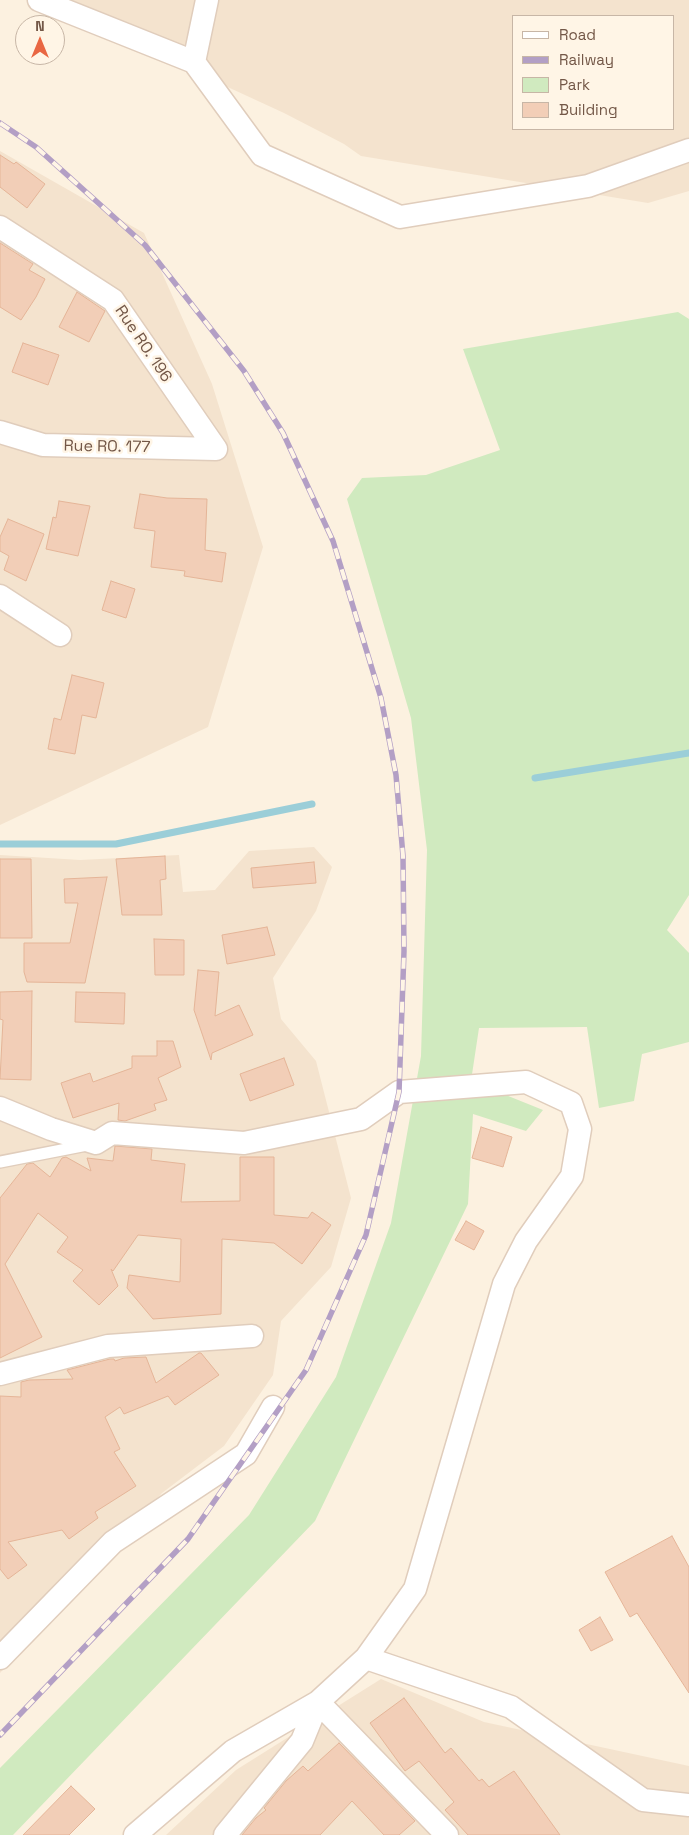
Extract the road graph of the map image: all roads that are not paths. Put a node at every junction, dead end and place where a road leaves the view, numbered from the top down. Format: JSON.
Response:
{"nodes":[{"id":1,"x":41,"y":0,"type":"edge"},
{"id":2,"x":207,"y":0,"type":"edge"},
{"id":3,"x":194,"y":62,"type":"junction"},
{"id":4,"x":689,"y":150,"type":"edge"},
{"id":5,"x":0,"y":227,"type":"edge"},
{"id":6,"x":0,"y":432,"type":"edge"},
{"id":7,"x":216,"y":449,"type":"joint"},
{"id":8,"x":0,"y":596,"type":"edge"},
{"id":9,"x":60,"y":635,"type":"dead end"},
{"id":10,"x":0,"y":1108,"type":"edge"},
{"id":11,"x":96,"y":1143,"type":"junction"},
{"id":12,"x":0,"y":1162,"type":"edge"},
{"id":13,"x":252,"y":1336,"type":"dead end"},
{"id":14,"x":0,"y":1374,"type":"edge"},
{"id":15,"x":273,"y":1407,"type":"dead end"},
{"id":16,"x":0,"y":1658,"type":"edge"},
{"id":17,"x":366,"y":1658,"type":"junction"},
{"id":18,"x":318,"y":1702,"type":"junction"},
{"id":19,"x":689,"y":1805,"type":"edge"},
{"id":20,"x":135,"y":1835,"type":"edge"},
{"id":21,"x":224,"y":1835,"type":"edge"},
{"id":22,"x":447,"y":1835,"type":"edge"}],
"edges":[{"from":1,"to":3,"type":"street"},
{"from":2,"to":3,"type":"street"},
{"from":3,"to":4,"type":"street"},
{"from":5,"to":7,"type":"street","name":"Rue RO. 196"},
{"from":6,"to":7,"type":"street","name":"Rue RO. 177"},
{"from":8,"to":9,"type":"street"},
{"from":10,"to":11,"type":"street"},
{"from":11,"to":12,"type":"lane"},
{"from":11,"to":17,"type":"street"},
{"from":13,"to":14,"type":"street"},
{"from":15,"to":16,"type":"street"},
{"from":17,"to":18,"type":"street"},
{"from":17,"to":19,"type":"street"},
{"from":18,"to":20,"type":"street"},
{"from":18,"to":21,"type":"street"},
{"from":18,"to":22,"type":"street"}]}
